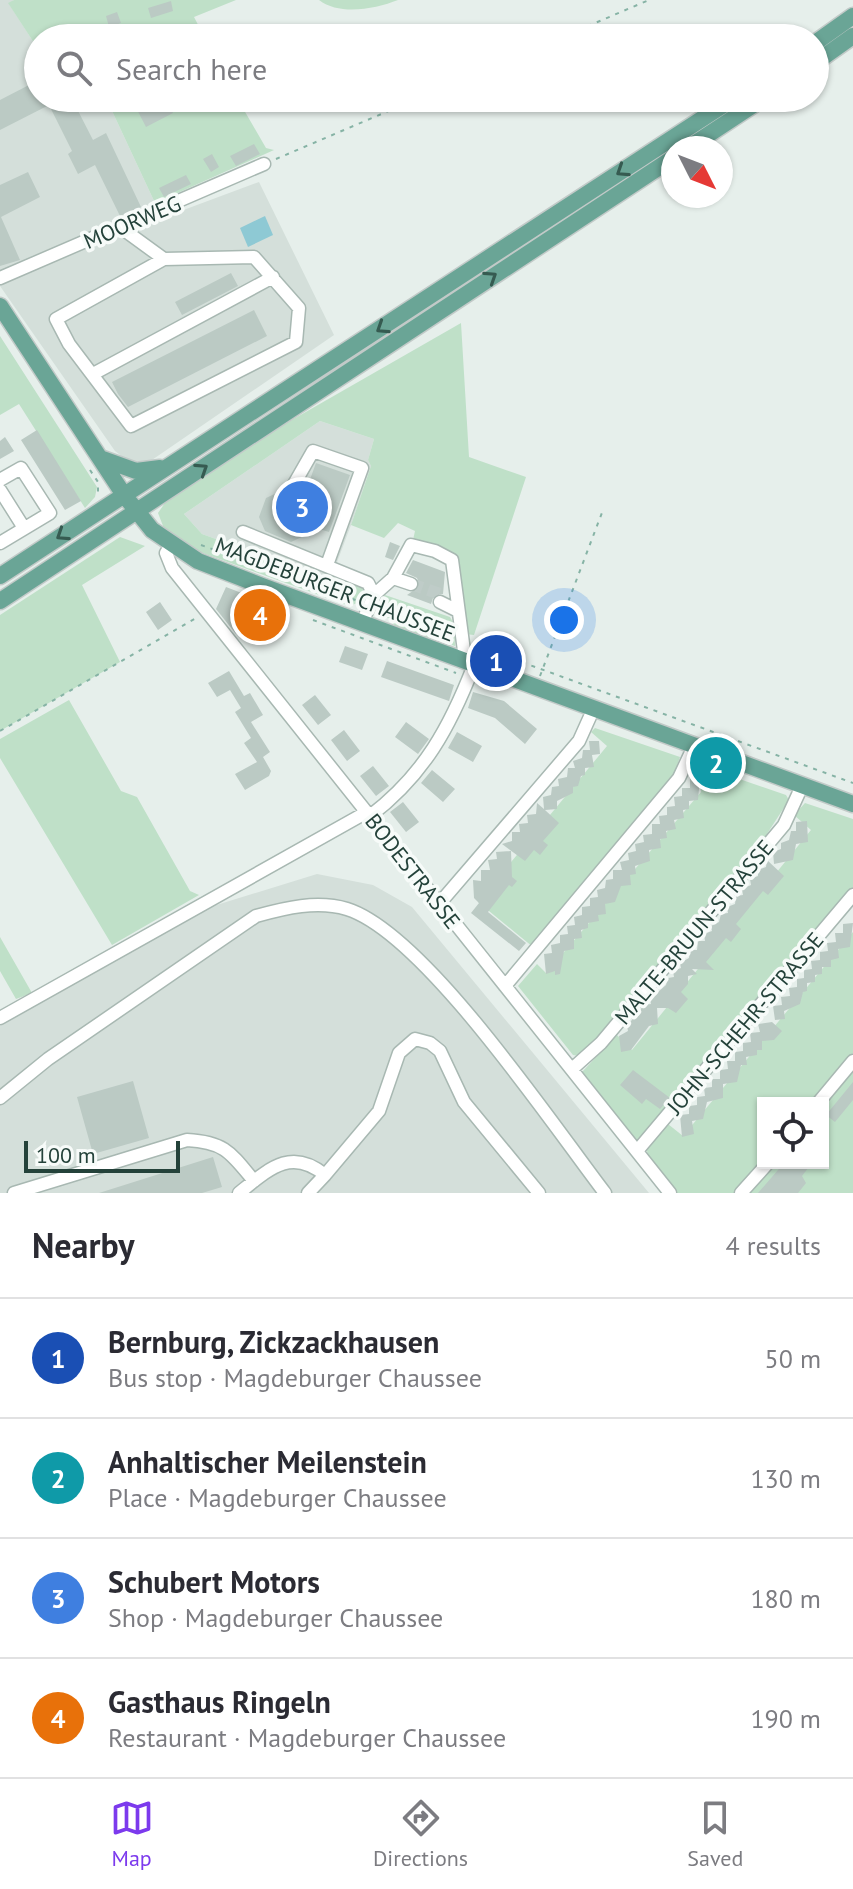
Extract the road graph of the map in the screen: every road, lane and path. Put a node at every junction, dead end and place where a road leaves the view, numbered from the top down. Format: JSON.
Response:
{"nodes":[{"id":1,"x":649,"y":0,"type":"edge"},
{"id":2,"x":853,"y":16,"type":"edge"},
{"id":3,"x":593,"y":24,"type":"edge"},
{"id":4,"x":829,"y":33,"type":"edge"},
{"id":5,"x":853,"y":36,"type":"edge"},
{"id":6,"x":829,"y":53,"type":"edge"},
{"id":7,"x":386,"y":112,"type":"edge"},
{"id":8,"x":713,"y":112,"type":"edge"},
{"id":9,"x":743,"y":112,"type":"edge"},
{"id":10,"x":706,"y":136,"type":"edge"},
{"id":11,"x":264,"y":164,"type":"joint"},
{"id":12,"x":661,"y":166,"type":"edge"},
{"id":13,"x":120,"y":227,"type":"junction"},
{"id":14,"x":164,"y":259,"type":"junction"},
{"id":15,"x":273,"y":277,"type":"junction"},
{"id":16,"x":0,"y":278,"type":"edge"},
{"id":17,"x":0,"y":306,"type":"edge"},
{"id":18,"x":93,"y":374,"type":"junction"},
{"id":19,"x":100,"y":458,"type":"junction"},
{"id":20,"x":169,"y":466,"type":"junction"},
{"id":21,"x":0,"y":480,"type":"edge"},
{"id":22,"x":293,"y":486,"type":"dead end"},
{"id":23,"x":0,"y":490,"type":"edge"},
{"id":24,"x":124,"y":495,"type":"junction"},
{"id":25,"x":603,"y":510,"type":"dead end"},
{"id":26,"x":137,"y":512,"type":"junction"},
{"id":27,"x":24,"y":528,"type":"junction"},
{"id":28,"x":243,"y":532,"type":"dead end"},
{"id":29,"x":0,"y":543,"type":"edge"},
{"id":30,"x":193,"y":543,"type":"dead end"},
{"id":31,"x":171,"y":545,"type":"junction"},
{"id":32,"x":327,"y":565,"type":"junction"},
{"id":33,"x":0,"y":576,"type":"edge"},
{"id":34,"x":390,"y":581,"type":"junction"},
{"id":35,"x":410,"y":588,"type":"tunnel mouth"},
{"id":36,"x":442,"y":599,"type":"tunnel mouth"},
{"id":37,"x":371,"y":600,"type":"junction"},
{"id":38,"x":0,"y":601,"type":"edge"},
{"id":39,"x":456,"y":610,"type":"junction"},
{"id":40,"x":206,"y":612,"type":"junction"},
{"id":41,"x":362,"y":623,"type":"junction"},
{"id":42,"x":462,"y":640,"type":"junction"},
{"id":43,"x":468,"y":663,"type":"junction"},
{"id":44,"x":542,"y":669,"type":"junction"},
{"id":45,"x":535,"y":688,"type":"junction"},
{"id":46,"x":593,"y":710,"type":"junction"},
{"id":47,"x":0,"y":731,"type":"edge"},
{"id":48,"x":694,"y":746,"type":"junction"},
{"id":49,"x":853,"y":783,"type":"edge"},
{"id":50,"x":802,"y":786,"type":"junction"},
{"id":51,"x":853,"y":804,"type":"edge"},
{"id":52,"x":368,"y":814,"type":"junction"},
{"id":53,"x":853,"y":895,"type":"edge"},
{"id":54,"x":439,"y":904,"type":"junction"},
{"id":55,"x":505,"y":986,"type":"junction"},
{"id":56,"x":0,"y":1018,"type":"edge"},
{"id":57,"x":853,"y":1061,"type":"edge"},
{"id":58,"x":572,"y":1069,"type":"junction"},
{"id":59,"x":823,"y":1097,"type":"edge"},
{"id":60,"x":0,"y":1098,"type":"edge"},
{"id":61,"x":637,"y":1151,"type":"junction"},
{"id":62,"x":763,"y":1169,"type":"edge"},
{"id":63,"x":325,"y":1175,"type":"junction"},
{"id":64,"x":254,"y":1181,"type":"junction"},
{"id":65,"x":14,"y":1193,"type":"edge"},
{"id":66,"x":239,"y":1193,"type":"edge"},
{"id":67,"x":308,"y":1193,"type":"edge"},
{"id":68,"x":539,"y":1193,"type":"edge"},
{"id":69,"x":605,"y":1193,"type":"edge"},
{"id":70,"x":670,"y":1193,"type":"edge"},
{"id":71,"x":741,"y":1193,"type":"edge"}],
"edges":[{"from":1,"to":3,"type":"path"},
{"from":2,"to":4,"type":"main road"},
{"from":5,"to":6,"type":"main road"},
{"from":7,"to":11,"type":"path"},
{"from":8,"to":20,"type":"main road","one_way":true},
{"from":9,"to":10,"type":"main road"},
{"from":11,"to":13,"type":"street","name":"MOORWEG"},
{"from":26,"to":12,"type":"main road","one_way":true},
{"from":13,"to":14,"type":"street"},
{"from":13,"to":16,"type":"street","name":"MOORWEG"},
{"from":14,"to":15,"type":"street"},
{"from":14,"to":18,"type":"street"},
{"from":15,"to":18,"type":"street"},
{"from":15,"to":18,"type":"street"},
{"from":17,"to":19,"type":"main road","name":"MAGDEBURGER CHAUSSEE"},
{"from":19,"to":20,"type":"main road"},
{"from":19,"to":24,"type":"main road","name":"MAGDEBURGER CHAUSSEE"},
{"from":20,"to":24,"type":"main road"},
{"from":21,"to":27,"type":"street"},
{"from":22,"to":32,"type":"street"},
{"from":23,"to":27,"type":"street"},
{"from":24,"to":26,"type":"main road","name":"MAGDEBURGER CHAUSSEE"},
{"from":24,"to":33,"type":"main road","one_way":true},
{"from":25,"to":44,"type":"path"},
{"from":26,"to":31,"type":"main road","name":"MAGDEBURGER CHAUSSEE"},
{"from":26,"to":38,"type":"main road"},
{"from":27,"to":29,"type":"street"},
{"from":28,"to":32,"type":"street"},
{"from":30,"to":37,"type":"path"},
{"from":31,"to":40,"type":"street","name":"BODESTRASSE"},
{"from":31,"to":41,"type":"main road","name":"MAGDEBURGER CHAUSSEE"},
{"from":32,"to":37,"type":"street"},
{"from":34,"to":35,"type":"street"},
{"from":34,"to":37,"type":"street"},
{"from":34,"to":39,"type":"street"},
{"from":36,"to":39,"type":"street"},
{"from":37,"to":41,"type":"street"},
{"from":37,"to":42,"type":"path"},
{"from":39,"to":42,"type":"street"},
{"from":40,"to":47,"type":"path"},
{"from":40,"to":52,"type":"street","name":"BODESTRASSE"},
{"from":41,"to":43,"type":"main road","name":"MAGDEBURGER CHAUSSEE"},
{"from":42,"to":43,"type":"street"},
{"from":42,"to":44,"type":"path"},
{"from":43,"to":45,"type":"main road","name":"MAGDEBURGER CHAUSSEE"},
{"from":43,"to":52,"type":"street"},
{"from":44,"to":45,"type":"path"},
{"from":44,"to":49,"type":"path"},
{"from":45,"to":46,"type":"main road","name":"MAGDEBURGER CHAUSSEE"},
{"from":46,"to":48,"type":"main road","name":"MAGDEBURGER CHAUSSEE"},
{"from":46,"to":54,"type":"street"},
{"from":48,"to":50,"type":"main road","name":"MAGDEBURGER CHAUSSEE"},
{"from":48,"to":55,"type":"street"},
{"from":50,"to":51,"type":"main road","name":"MAGDEBURGER CHAUSSEE"},
{"from":50,"to":58,"type":"street","name":"MALTE-BRUUN-STRASSE"},
{"from":52,"to":54,"type":"street","name":"BODESTRASSE"},
{"from":52,"to":56,"type":"street"},
{"from":53,"to":61,"type":"street","name":"JOHN-SCHEHR-STRASSE"},
{"from":54,"to":55,"type":"street","name":"BODESTRASSE"},
{"from":55,"to":58,"type":"street","name":"BODESTRASSE"},
{"from":57,"to":59,"type":"street"},
{"from":58,"to":61,"type":"street","name":"BODESTRASSE"},
{"from":60,"to":69,"type":"street"},
{"from":61,"to":70,"type":"street","name":"BODESTRASSE"},
{"from":62,"to":71,"type":"street"},
{"from":63,"to":64,"type":"street"},
{"from":63,"to":67,"type":"street"},
{"from":63,"to":68,"type":"street"},
{"from":64,"to":65,"type":"street"},
{"from":64,"to":66,"type":"street"}]}
